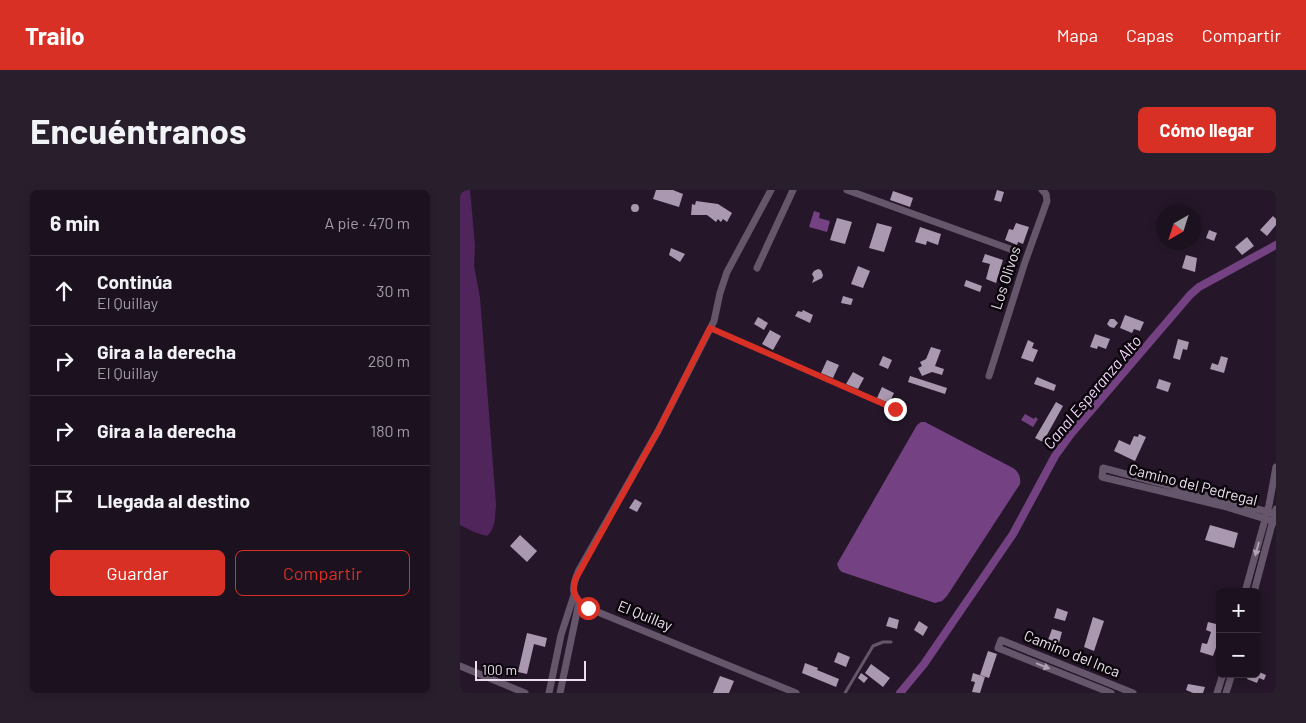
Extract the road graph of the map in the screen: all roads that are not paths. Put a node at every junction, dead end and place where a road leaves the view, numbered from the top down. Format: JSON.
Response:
{"nodes":[{"id":1,"x":769,"y":190,"type":"edge"},
{"id":2,"x":793,"y":190,"type":"edge"},
{"id":3,"x":847,"y":190,"type":"edge"},
{"id":4,"x":1042,"y":190,"type":"edge"},
{"id":5,"x":1010,"y":248,"type":"dead end"},
{"id":6,"x":757,"y":268,"type":"dead end"},
{"id":7,"x":710,"y":328,"type":"junction"},
{"id":8,"x":989,"y":376,"type":"dead end"},
{"id":9,"x":895,"y":409,"type":"dead end"},
{"id":10,"x":1276,"y":467,"type":"edge"},
{"id":11,"x":1266,"y":515,"type":"junction"},
{"id":12,"x":1275,"y":516,"type":"edge"},
{"id":13,"x":1246,"y":588,"type":"edge"},
{"id":14,"x":1255,"y":588,"type":"edge"},
{"id":15,"x":574,"y":595,"type":"junction"},
{"id":16,"x":579,"y":602,"type":"junction"},
{"id":17,"x":891,"y":642,"type":"dead end"},
{"id":18,"x":460,"y":666,"type":"edge"},
{"id":19,"x":1221,"y":678,"type":"edge"},
{"id":20,"x":1231,"y":678,"type":"edge"},
{"id":21,"x":526,"y":693,"type":"edge"},
{"id":22,"x":548,"y":693,"type":"edge"},
{"id":23,"x":560,"y":693,"type":"edge"},
{"id":24,"x":796,"y":693,"type":"edge"},
{"id":25,"x":845,"y":693,"type":"edge"},
{"id":26,"x":1111,"y":693,"type":"edge"},
{"id":27,"x":1132,"y":693,"type":"edge"},
{"id":28,"x":1217,"y":693,"type":"edge"},
{"id":29,"x":1226,"y":693,"type":"edge"}],
"edges":[{"from":1,"to":7,"type":"street"},
{"from":2,"to":6,"type":"street"},
{"from":3,"to":5,"type":"street"},
{"from":4,"to":8,"type":"street","name":"Los Olivos"},
{"from":7,"to":9,"type":"lane"},
{"from":7,"to":15,"type":"street"},
{"from":10,"to":11,"type":"street"},
{"from":11,"to":11,"type":"street","name":"Camino del Pedregal"},
{"from":11,"to":12,"type":"street","name":"Camino del Pedregal"},
{"from":11,"to":13,"type":"street","one_way":true},
{"from":12,"to":14,"type":"street"},
{"from":15,"to":16,"type":"street","name":"El Quillay"},
{"from":15,"to":22,"type":"street"},
{"from":16,"to":23,"type":"street"},
{"from":16,"to":24,"type":"street","name":"El Quillay"},
{"from":17,"to":25,"type":"lane"},
{"from":18,"to":21,"type":"street"},
{"from":19,"to":28,"type":"street"},
{"from":20,"to":29,"type":"street"},
{"from":27,"to":26,"type":"street","name":"Camino del Inca","one_way":true}]}
